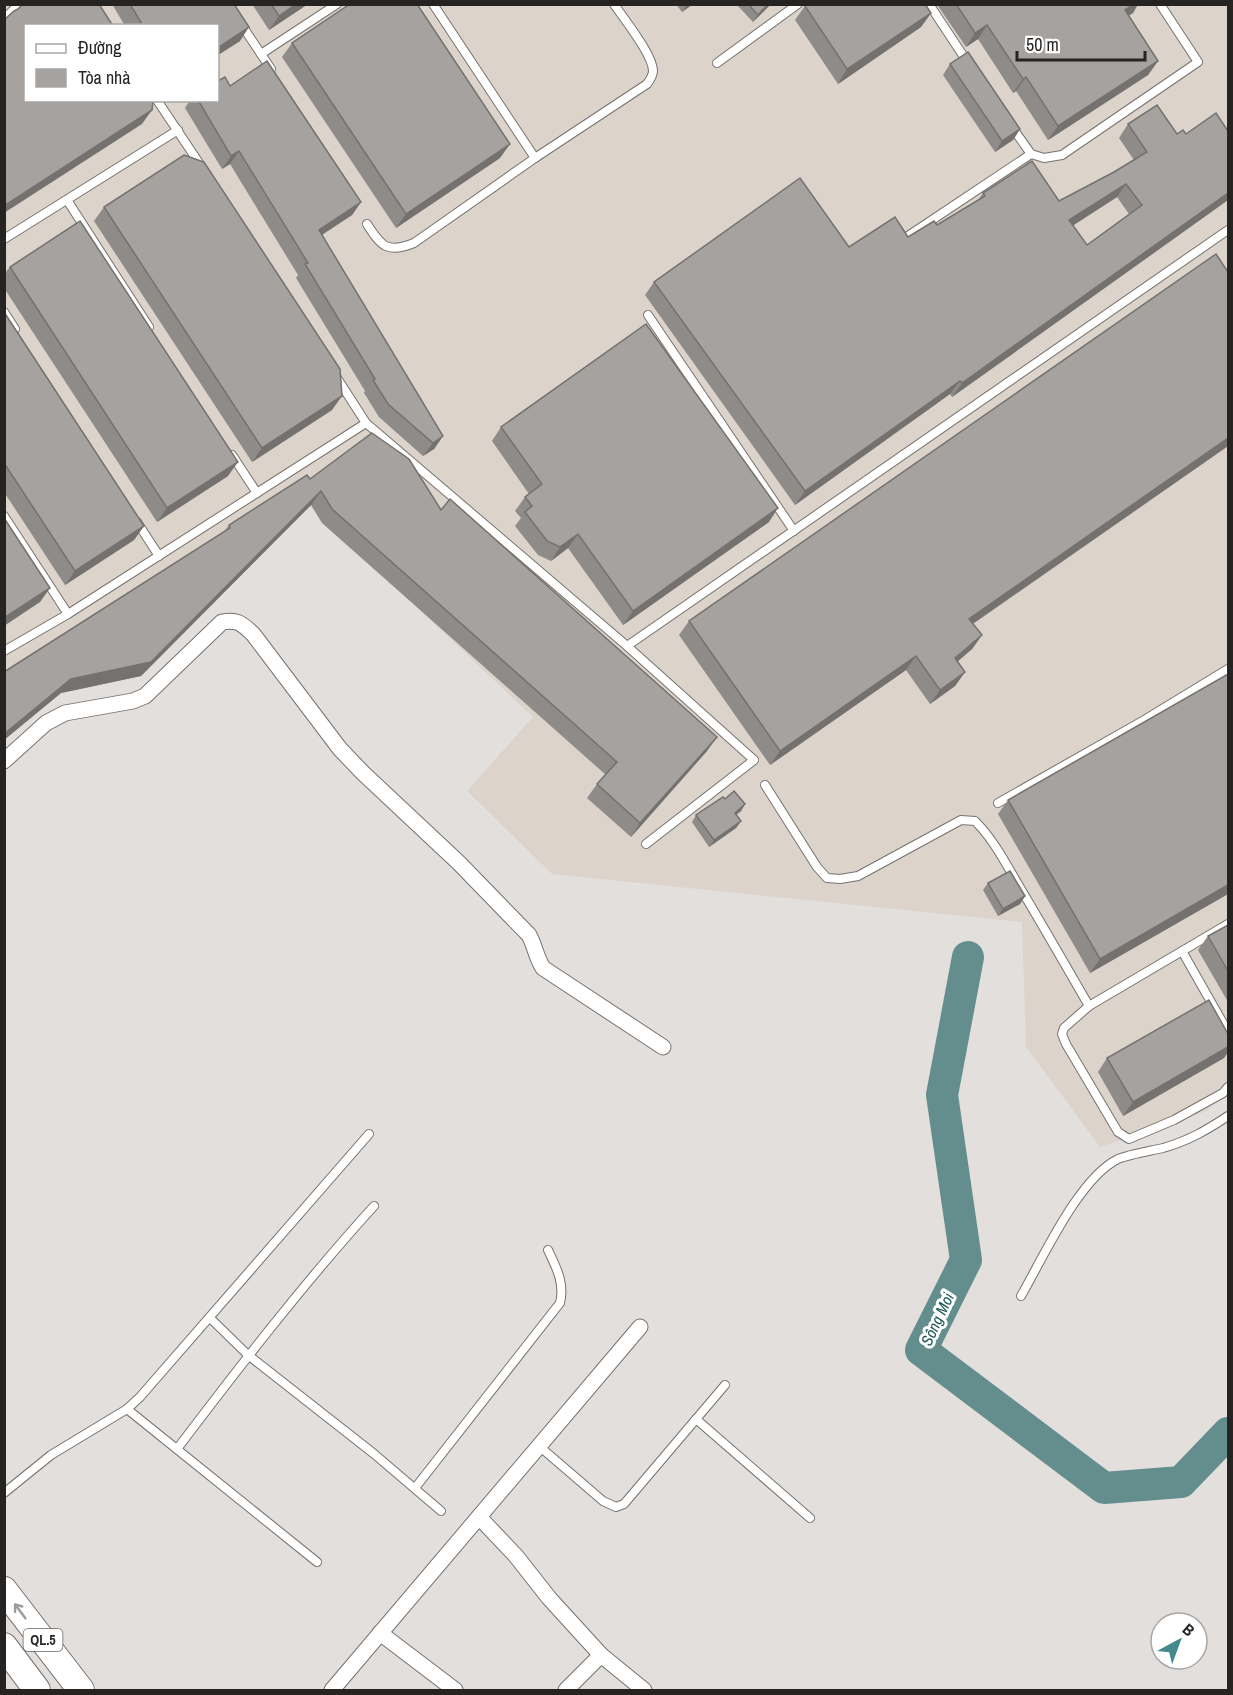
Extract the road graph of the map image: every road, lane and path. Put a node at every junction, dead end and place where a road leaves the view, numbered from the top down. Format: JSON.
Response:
{"nodes":[{"id":1,"x":19,"y":4,"type":"edge"},
{"id":2,"x":337,"y":4,"type":"edge"},
{"id":3,"x":433,"y":4,"type":"edge"},
{"id":4,"x":615,"y":4,"type":"edge"},
{"id":5,"x":798,"y":4,"type":"edge"},
{"id":6,"x":929,"y":4,"type":"edge"},
{"id":7,"x":1160,"y":4,"type":"edge"},
{"id":8,"x":235,"y":14,"type":"edge"},
{"id":9,"x":4,"y":19,"type":"edge"},
{"id":10,"x":261,"y":54,"type":"junction"},
{"id":11,"x":717,"y":63,"type":"dead end"},
{"id":12,"x":973,"y":70,"type":"edge"},
{"id":13,"x":274,"y":74,"type":"edge"},
{"id":14,"x":158,"y":102,"type":"edge"},
{"id":15,"x":1005,"y":117,"type":"edge"},
{"id":16,"x":178,"y":130,"type":"junction"},
{"id":17,"x":1031,"y":154,"type":"junction"},
{"id":18,"x":535,"y":158,"type":"junction"},
{"id":19,"x":203,"y":169,"type":"edge"},
{"id":20,"x":67,"y":200,"type":"junction"},
{"id":21,"x":367,"y":224,"type":"dead end"},
{"id":22,"x":1228,"y":230,"type":"edge"},
{"id":23,"x":908,"y":236,"type":"edge"},
{"id":24,"x":4,"y":239,"type":"edge"},
{"id":25,"x":4,"y":312,"type":"edge"},
{"id":26,"x":648,"y":315,"type":"dead end"},
{"id":27,"x":17,"y":331,"type":"edge"},
{"id":28,"x":155,"y":337,"type":"edge"},
{"id":29,"x":334,"y":374,"type":"edge"},
{"id":30,"x":366,"y":423,"type":"junction"},
{"id":31,"x":225,"y":444,"type":"edge"},
{"id":32,"x":256,"y":493,"type":"junction"},
{"id":33,"x":4,"y":516,"type":"edge"},
{"id":34,"x":134,"y":517,"type":"edge"},
{"id":35,"x":794,"y":531,"type":"junction"},
{"id":36,"x":159,"y":556,"type":"junction"},
{"id":37,"x":68,"y":614,"type":"junction"},
{"id":38,"x":627,"y":646,"type":"junction"},
{"id":39,"x":4,"y":651,"type":"edge"},
{"id":40,"x":1228,"y":669,"type":"edge"},
{"id":41,"x":4,"y":761,"type":"edge"},
{"id":42,"x":765,"y":785,"type":"dead end"},
{"id":43,"x":998,"y":803,"type":"dead end"},
{"id":44,"x":646,"y":844,"type":"dead end"},
{"id":45,"x":1228,"y":924,"type":"edge"},
{"id":46,"x":1182,"y":951,"type":"junction"},
{"id":47,"x":1089,"y":1006,"type":"junction"},
{"id":48,"x":1228,"y":1032,"type":"edge"},
{"id":49,"x":663,"y":1047,"type":"dead end"},
{"id":50,"x":1228,"y":1087,"type":"edge"},
{"id":51,"x":1228,"y":1116,"type":"edge"},
{"id":52,"x":369,"y":1134,"type":"dead end"},
{"id":53,"x":374,"y":1206,"type":"dead end"},
{"id":54,"x":548,"y":1250,"type":"dead end"},
{"id":55,"x":1021,"y":1296,"type":"dead end"},
{"id":56,"x":210,"y":1318,"type":"junction"},
{"id":57,"x":640,"y":1327,"type":"dead end"},
{"id":58,"x":248,"y":1355,"type":"junction"},
{"id":59,"x":725,"y":1385,"type":"dead end"},
{"id":60,"x":127,"y":1409,"type":"junction"},
{"id":61,"x":696,"y":1419,"type":"junction"},
{"id":62,"x":539,"y":1446,"type":"junction"},
{"id":63,"x":177,"y":1449,"type":"junction"},
{"id":64,"x":415,"y":1488,"type":"junction"},
{"id":65,"x":4,"y":1493,"type":"edge"},
{"id":66,"x":441,"y":1511,"type":"dead end"},
{"id":67,"x":479,"y":1517,"type":"junction"},
{"id":68,"x":810,"y":1518,"type":"dead end"},
{"id":69,"x":317,"y":1562,"type":"dead end"},
{"id":70,"x":4,"y":1590,"type":"edge"},
{"id":71,"x":380,"y":1633,"type":"junction"},
{"id":72,"x":4,"y":1646,"type":"edge"},
{"id":73,"x":601,"y":1655,"type":"junction"},
{"id":74,"x":38,"y":1690,"type":"edge"},
{"id":75,"x":81,"y":1690,"type":"edge"},
{"id":76,"x":332,"y":1690,"type":"edge"},
{"id":77,"x":454,"y":1690,"type":"edge"},
{"id":78,"x":566,"y":1690,"type":"edge"},
{"id":79,"x":644,"y":1690,"type":"edge"}],
"edges":[{"from":1,"to":9,"type":"lane"},
{"from":2,"to":10,"type":"lane"},
{"from":3,"to":18,"type":"lane"},
{"from":4,"to":18,"type":"lane"},
{"from":5,"to":11,"type":"lane"},
{"from":6,"to":12,"type":"lane"},
{"from":7,"to":17,"type":"lane"},
{"from":8,"to":10,"type":"lane"},
{"from":10,"to":13,"type":"lane"},
{"from":14,"to":16,"type":"lane"},
{"from":15,"to":17,"type":"lane"},
{"from":16,"to":19,"type":"lane"},
{"from":16,"to":20,"type":"lane"},
{"from":17,"to":23,"type":"lane"},
{"from":18,"to":21,"type":"lane"},
{"from":20,"to":24,"type":"lane"},
{"from":20,"to":28,"type":"lane"},
{"from":22,"to":35,"type":"lane"},
{"from":25,"to":27,"type":"lane"},
{"from":26,"to":35,"type":"lane"},
{"from":29,"to":30,"type":"lane"},
{"from":30,"to":32,"type":"lane"},
{"from":30,"to":38,"type":"lane"},
{"from":31,"to":32,"type":"lane"},
{"from":32,"to":36,"type":"lane"},
{"from":33,"to":37,"type":"lane"},
{"from":34,"to":36,"type":"lane"},
{"from":35,"to":38,"type":"lane"},
{"from":36,"to":37,"type":"lane"},
{"from":37,"to":39,"type":"lane"},
{"from":38,"to":44,"type":"lane"},
{"from":40,"to":43,"type":"lane"},
{"from":41,"to":49,"type":"street"},
{"from":42,"to":47,"type":"lane"},
{"from":45,"to":46,"type":"lane"},
{"from":46,"to":47,"type":"lane"},
{"from":46,"to":48,"type":"lane"},
{"from":47,"to":50,"type":"lane"},
{"from":51,"to":55,"type":"lane"},
{"from":52,"to":56,"type":"lane"},
{"from":53,"to":58,"type":"lane"},
{"from":54,"to":64,"type":"lane"},
{"from":56,"to":58,"type":"lane"},
{"from":56,"to":60,"type":"lane"},
{"from":57,"to":62,"type":"street"},
{"from":58,"to":63,"type":"lane"},
{"from":58,"to":64,"type":"lane"},
{"from":59,"to":61,"type":"lane"},
{"from":60,"to":63,"type":"lane"},
{"from":60,"to":65,"type":"lane"},
{"from":61,"to":62,"type":"lane"},
{"from":61,"to":68,"type":"lane"},
{"from":62,"to":67,"type":"street"},
{"from":63,"to":69,"type":"lane"},
{"from":64,"to":66,"type":"lane"},
{"from":67,"to":71,"type":"street"},
{"from":67,"to":73,"type":"street"},
{"from":75,"to":70,"type":"highway","number":"QL.5","one_way":true},
{"from":71,"to":76,"type":"street"},
{"from":71,"to":77,"type":"street"},
{"from":72,"to":74,"type":"highway","number":"QL.5"},
{"from":73,"to":78,"type":"street"},
{"from":73,"to":79,"type":"street"}]}
